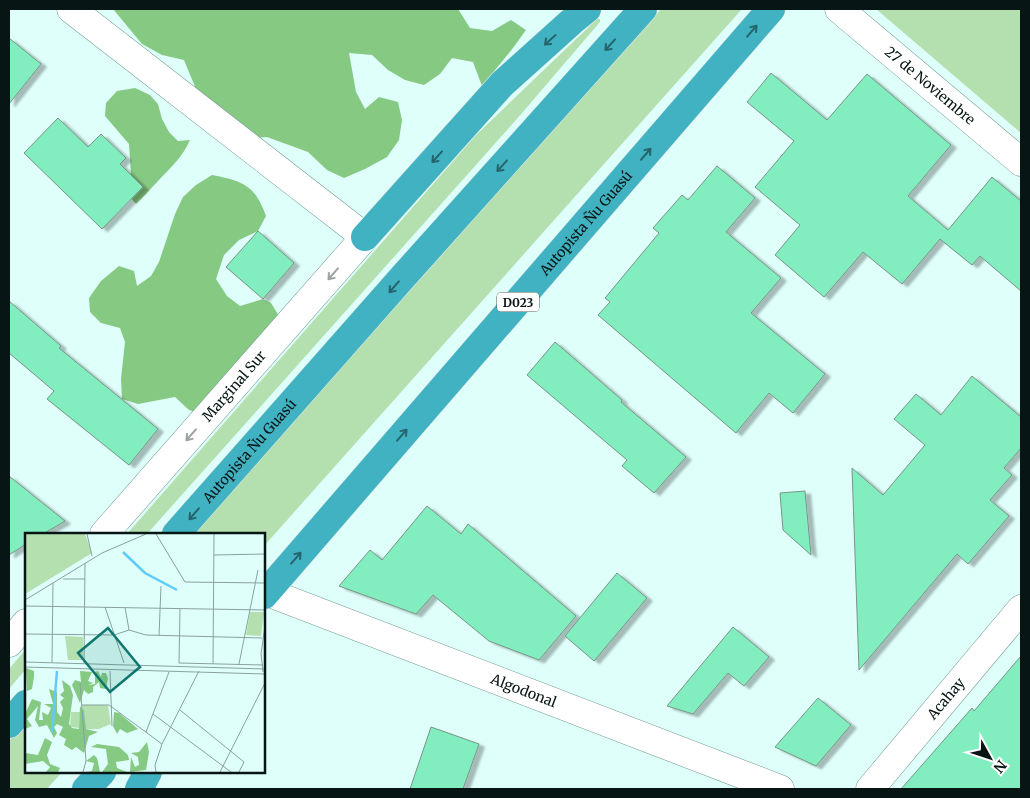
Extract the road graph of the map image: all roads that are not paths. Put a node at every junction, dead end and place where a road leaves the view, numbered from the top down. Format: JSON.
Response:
{"nodes":[{"id":1,"x":71,"y":9,"type":"edge"},
{"id":2,"x":587,"y":9,"type":"edge"},
{"id":3,"x":643,"y":9,"type":"edge"},
{"id":4,"x":771,"y":9,"type":"edge"},
{"id":5,"x":839,"y":9,"type":"edge"},
{"id":6,"x":1021,"y":162,"type":"edge"},
{"id":7,"x":365,"y":237,"type":"junction"},
{"id":8,"x":105,"y":533,"type":"edge"},
{"id":9,"x":177,"y":533,"type":"edge"},
{"id":10,"x":265,"y":593,"type":"edge"},
{"id":11,"x":1021,"y":609,"type":"edge"},
{"id":12,"x":25,"y":624,"type":"edge"},
{"id":13,"x":9,"y":643,"type":"edge"},
{"id":14,"x":25,"y":705,"type":"edge"},
{"id":15,"x":9,"y":724,"type":"edge"},
{"id":16,"x":101,"y":773,"type":"edge"},
{"id":17,"x":147,"y":773,"type":"edge"},
{"id":18,"x":86,"y":789,"type":"edge"},
{"id":19,"x":139,"y":789,"type":"edge"},
{"id":20,"x":780,"y":789,"type":"edge"},
{"id":21,"x":870,"y":789,"type":"edge"}],
"edges":[{"from":1,"to":7,"type":"street"},
{"from":2,"to":7,"type":"highway","one_way":true},
{"from":3,"to":9,"type":"highway","name":"Autopista Ñu Guasú","one_way":true},
{"from":10,"to":4,"type":"highway","name":"Autopista Ñu Guasú","number":"D023","one_way":true},
{"from":5,"to":6,"type":"street","name":"27 de Noviembre"},
{"from":7,"to":8,"type":"street","name":"Marginal Sur","one_way":true},
{"from":10,"to":20,"type":"street","name":"Algodonal"},
{"from":11,"to":21,"type":"street","name":"Acahay"},
{"from":12,"to":13,"type":"street"},
{"from":14,"to":15,"type":"highway"},
{"from":16,"to":18,"type":"highway"},
{"from":17,"to":19,"type":"highway"}]}
